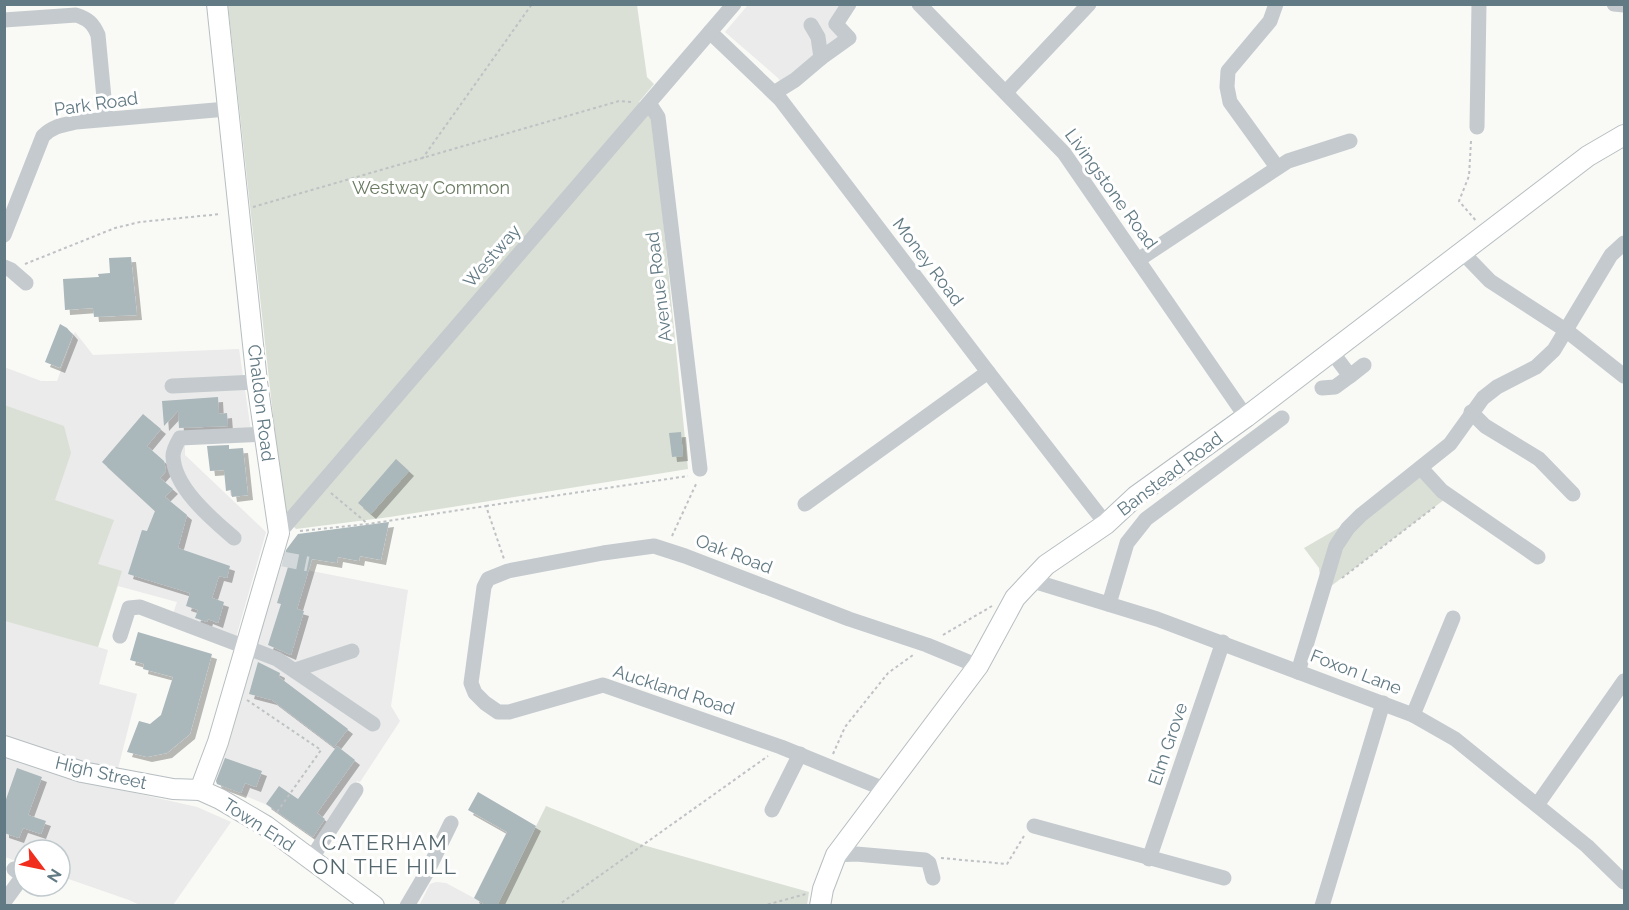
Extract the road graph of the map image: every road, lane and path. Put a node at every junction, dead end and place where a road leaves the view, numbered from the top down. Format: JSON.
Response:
{"nodes":[{"id":1,"x":218,"y":4,"type":"edge"},
{"id":2,"x":532,"y":4,"type":"edge"},
{"id":3,"x":734,"y":4,"type":"edge"},
{"id":4,"x":849,"y":4,"type":"edge"},
{"id":5,"x":919,"y":4,"type":"edge"},
{"id":6,"x":1089,"y":4,"type":"edge"},
{"id":7,"x":1276,"y":4,"type":"edge"},
{"id":8,"x":1479,"y":4,"type":"edge"},
{"id":9,"x":1614,"y":4,"type":"edge"},
{"id":10,"x":1624,"y":5,"type":"edge"},
{"id":11,"x":4,"y":20,"type":"edge"},
{"id":12,"x":811,"y":25,"type":"dead end"},
{"id":13,"x":710,"y":32,"type":"junction"},
{"id":14,"x":821,"y":58,"type":"junction"},
{"id":15,"x":1006,"y":92,"type":"junction"},
{"id":16,"x":774,"y":93,"type":"junction"},
{"id":17,"x":649,"y":103,"type":"junction"},
{"id":18,"x":227,"y":109,"type":"junction"},
{"id":19,"x":106,"y":119,"type":"junction"},
{"id":20,"x":1477,"y":127,"type":"joint"},
{"id":21,"x":1624,"y":135,"type":"edge"},
{"id":22,"x":1350,"y":141,"type":"dead end"},
{"id":23,"x":422,"y":159,"type":"junction"},
{"id":24,"x":1277,"y":167,"type":"junction"},
{"id":25,"x":239,"y":211,"type":"junction"},
{"id":26,"x":1487,"y":233,"type":"junction"},
{"id":27,"x":4,"y":235,"type":"edge"},
{"id":28,"x":1624,"y":243,"type":"edge"},
{"id":29,"x":1462,"y":252,"type":"junction"},
{"id":30,"x":1138,"y":260,"type":"junction"},
{"id":31,"x":8,"y":268,"type":"edge"},
{"id":32,"x":26,"y":284,"type":"dead end"},
{"id":33,"x":1567,"y":331,"type":"junction"},
{"id":34,"x":1332,"y":352,"type":"junction"},
{"id":35,"x":1364,"y":365,"type":"dead end"},
{"id":36,"x":988,"y":372,"type":"junction"},
{"id":37,"x":1350,"y":376,"type":"junction"},
{"id":38,"x":1624,"y":376,"type":"edge"},
{"id":39,"x":257,"y":382,"type":"junction"},
{"id":40,"x":172,"y":386,"type":"dead end"},
{"id":41,"x":1322,"y":388,"type":"dead end"},
{"id":42,"x":1471,"y":412,"type":"junction"},
{"id":43,"x":1245,"y":417,"type":"junction"},
{"id":44,"x":1282,"y":418,"type":"dead end"},
{"id":45,"x":265,"y":434,"type":"junction"},
{"id":46,"x":1420,"y":468,"type":"junction"},
{"id":47,"x":700,"y":471,"type":"junction"},
{"id":48,"x":321,"y":484,"type":"junction"},
{"id":49,"x":1573,"y":495,"type":"dead end"},
{"id":50,"x":1449,"y":496,"type":"junction"},
{"id":51,"x":805,"y":504,"type":"dead end"},
{"id":52,"x":486,"y":506,"type":"junction"},
{"id":53,"x":368,"y":524,"type":"junction"},
{"id":54,"x":1106,"y":524,"type":"junction"},
{"id":55,"x":279,"y":533,"type":"junction"},
{"id":56,"x":234,"y":538,"type":"dead end"},
{"id":57,"x":666,"y":550,"type":"junction"},
{"id":58,"x":1538,"y":557,"type":"dead end"},
{"id":59,"x":508,"y":572,"type":"junction"},
{"id":60,"x":1030,"y":580,"type":"junction"},
{"id":61,"x":1322,"y":594,"type":"junction"},
{"id":62,"x":482,"y":598,"type":"joint"},
{"id":63,"x":996,"y":603,"type":"dead end"},
{"id":64,"x":1109,"y":604,"type":"junction"},
{"id":65,"x":1453,"y":618,"type":"dead end"},
{"id":66,"x":120,"y":636,"type":"dead end"},
{"id":67,"x":1223,"y":642,"type":"junction"},
{"id":68,"x":927,"y":645,"type":"junction"},
{"id":69,"x":246,"y":649,"type":"junction"},
{"id":70,"x":352,"y":651,"type":"dead end"},
{"id":71,"x":978,"y":666,"type":"junction"},
{"id":72,"x":295,"y":670,"type":"junction"},
{"id":73,"x":1298,"y":672,"type":"junction"},
{"id":74,"x":1624,"y":681,"type":"edge"},
{"id":75,"x":233,"y":690,"type":"junction"},
{"id":76,"x":1383,"y":703,"type":"junction"},
{"id":77,"x":1413,"y":715,"type":"junction"},
{"id":78,"x":373,"y":724,"type":"dead end"},
{"id":79,"x":4,"y":746,"type":"edge"},
{"id":80,"x":781,"y":747,"type":"junction"},
{"id":81,"x":800,"y":754,"type":"junction"},
{"id":82,"x":829,"y":765,"type":"junction"},
{"id":83,"x":884,"y":789,"type":"junction"},
{"id":84,"x":200,"y":790,"type":"junction"},
{"id":85,"x":356,"y":790,"type":"dead end"},
{"id":86,"x":1537,"y":805,"type":"junction"},
{"id":87,"x":772,"y":810,"type":"dead end"},
{"id":88,"x":451,"y":823,"type":"dead end"},
{"id":89,"x":266,"y":826,"type":"junction"},
{"id":90,"x":1034,"y":826,"type":"joint"},
{"id":91,"x":836,"y":855,"type":"junction"},
{"id":92,"x":941,"y":858,"type":"dead end"},
{"id":93,"x":311,"y":859,"type":"junction"},
{"id":94,"x":1149,"y":859,"type":"junction"},
{"id":95,"x":933,"y":878,"type":"dead end"},
{"id":96,"x":1224,"y":878,"type":"dead end"},
{"id":97,"x":1624,"y":882,"type":"edge"},
{"id":98,"x":821,"y":897,"type":"edge"},
{"id":99,"x":374,"y":906,"type":"edge"},
{"id":100,"x":407,"y":906,"type":"edge"},
{"id":101,"x":557,"y":906,"type":"edge"},
{"id":102,"x":762,"y":906,"type":"edge"},
{"id":103,"x":1322,"y":906,"type":"edge"}],
"edges":[{"from":1,"to":18,"type":"main road","name":"Chaldon Road"},
{"from":2,"to":23,"type":"path"},
{"from":3,"to":13,"type":"street","name":"Westway"},
{"from":4,"to":14,"type":"street"},
{"from":5,"to":15,"type":"street","name":"Livingstone Road"},
{"from":6,"to":15,"type":"street"},
{"from":7,"to":24,"type":"street"},
{"from":8,"to":20,"type":"street"},
{"from":9,"to":10,"type":"street"},
{"from":11,"to":19,"type":"street"},
{"from":12,"to":14,"type":"street"},
{"from":13,"to":16,"type":"street","name":"Money Road"},
{"from":13,"to":17,"type":"street","name":"Westway"},
{"from":14,"to":16,"type":"street"},
{"from":15,"to":30,"type":"street","name":"Livingstone Road"},
{"from":16,"to":36,"type":"street","name":"Money Road"},
{"from":17,"to":23,"type":"path"},
{"from":17,"to":47,"type":"street","name":"Avenue Road"},
{"from":17,"to":48,"type":"street","name":"Westway"},
{"from":18,"to":19,"type":"street","name":"Park Road"},
{"from":18,"to":25,"type":"main road","name":"Chaldon Road"},
{"from":19,"to":27,"type":"street","name":"Park Road"},
{"from":20,"to":26,"type":"path"},
{"from":21,"to":26,"type":"main road","name":"Banstead Road"},
{"from":22,"to":24,"type":"street"},
{"from":23,"to":25,"type":"path"},
{"from":24,"to":30,"type":"street"},
{"from":25,"to":31,"type":"path"},
{"from":25,"to":39,"type":"main road","name":"Chaldon Road"},
{"from":26,"to":29,"type":"main road","name":"Banstead Road"},
{"from":28,"to":33,"type":"street"},
{"from":29,"to":33,"type":"street"},
{"from":29,"to":34,"type":"main road","name":"Banstead Road"},
{"from":30,"to":43,"type":"street","name":"Livingstone Road"},
{"from":31,"to":32,"type":"street"},
{"from":33,"to":38,"type":"street"},
{"from":33,"to":42,"type":"street"},
{"from":34,"to":37,"type":"street"},
{"from":34,"to":43,"type":"main road","name":"Banstead Road"},
{"from":35,"to":37,"type":"street"},
{"from":36,"to":51,"type":"street"},
{"from":36,"to":54,"type":"street","name":"Money Road"},
{"from":37,"to":41,"type":"street"},
{"from":39,"to":40,"type":"street"},
{"from":39,"to":45,"type":"main road","name":"Chaldon Road"},
{"from":42,"to":46,"type":"street"},
{"from":42,"to":49,"type":"street"},
{"from":43,"to":54,"type":"main road","name":"Banstead Road"},
{"from":44,"to":64,"type":"street"},
{"from":45,"to":55,"type":"main road","name":"Chaldon Road"},
{"from":45,"to":56,"type":"street"},
{"from":46,"to":50,"type":"street"},
{"from":46,"to":61,"type":"street"},
{"from":47,"to":52,"type":"path"},
{"from":47,"to":57,"type":"path"},
{"from":48,"to":53,"type":"path"},
{"from":48,"to":55,"type":"street","name":"Westway"},
{"from":50,"to":58,"type":"street"},
{"from":50,"to":61,"type":"path"},
{"from":52,"to":53,"type":"path"},
{"from":52,"to":59,"type":"path"},
{"from":53,"to":55,"type":"path"},
{"from":54,"to":60,"type":"main road","name":"Banstead Road"},
{"from":55,"to":69,"type":"main road","name":"Chaldon Road"},
{"from":57,"to":59,"type":"street","name":"Oak Road"},
{"from":57,"to":68,"type":"street","name":"Oak Road"},
{"from":59,"to":62,"type":"street","name":"Oak Road"},
{"from":60,"to":64,"type":"street","name":"Foxon Lane"},
{"from":60,"to":71,"type":"main road","name":"Banstead Road"},
{"from":61,"to":73,"type":"street"},
{"from":62,"to":80,"type":"street","name":"Auckland Road"},
{"from":63,"to":68,"type":"path"},
{"from":64,"to":67,"type":"street","name":"Foxon Lane"},
{"from":65,"to":77,"type":"street"},
{"from":66,"to":69,"type":"street"},
{"from":67,"to":73,"type":"street","name":"Foxon Lane"},
{"from":67,"to":94,"type":"street","name":"Elm Grove"},
{"from":68,"to":71,"type":"street","name":"Oak Road"},
{"from":68,"to":82,"type":"path"},
{"from":69,"to":72,"type":"street"},
{"from":69,"to":75,"type":"main road","name":"Chaldon Road"},
{"from":70,"to":72,"type":"street"},
{"from":71,"to":83,"type":"main road","name":"Banstead Road"},
{"from":72,"to":78,"type":"street"},
{"from":73,"to":76,"type":"street","name":"Foxon Lane"},
{"from":74,"to":86,"type":"street"},
{"from":75,"to":84,"type":"main road","name":"Chaldon Road"},
{"from":75,"to":89,"type":"path"},
{"from":76,"to":77,"type":"street","name":"Foxon Lane"},
{"from":76,"to":103,"type":"street"},
{"from":77,"to":86,"type":"street","name":"Foxon Lane"},
{"from":79,"to":84,"type":"main road","name":"High Street"},
{"from":80,"to":81,"type":"street","name":"Auckland Road"},
{"from":80,"to":101,"type":"path"},
{"from":81,"to":82,"type":"street","name":"Auckland Road"},
{"from":81,"to":87,"type":"street"},
{"from":82,"to":83,"type":"street","name":"Auckland Road"},
{"from":83,"to":91,"type":"main road","name":"Banstead Road"},
{"from":84,"to":89,"type":"main road","name":"Town End"},
{"from":85,"to":93,"type":"street"},
{"from":86,"to":97,"type":"street","name":"Foxon Lane"},
{"from":88,"to":100,"type":"street"},
{"from":89,"to":93,"type":"main road","name":"Town End"},
{"from":90,"to":92,"type":"path"},
{"from":90,"to":94,"type":"street"},
{"from":91,"to":95,"type":"street"},
{"from":91,"to":98,"type":"main road","name":"Banstead Road"},
{"from":93,"to":99,"type":"main road","name":"Town End"},
{"from":94,"to":96,"type":"street"},
{"from":98,"to":102,"type":"path"}]}
